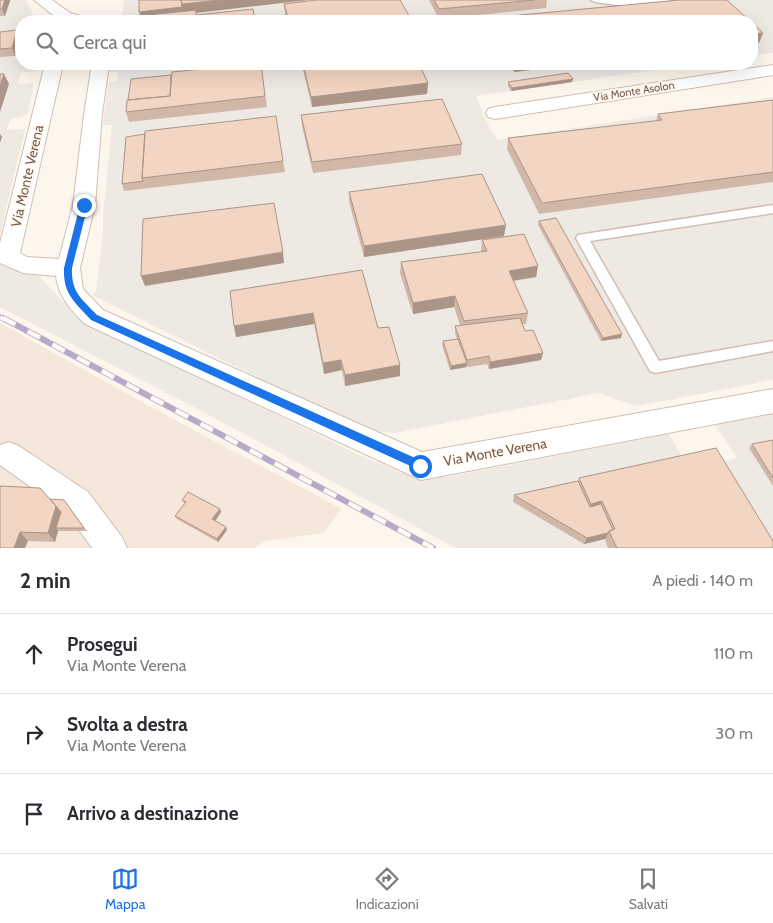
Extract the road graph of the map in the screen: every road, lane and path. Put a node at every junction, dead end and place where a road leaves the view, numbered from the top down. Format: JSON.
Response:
{"nodes":[{"id":1,"x":42,"y":0,"type":"edge"},
{"id":2,"x":595,"y":0,"type":"edge"},
{"id":3,"x":667,"y":0,"type":"edge"},
{"id":4,"x":60,"y":15,"type":"edge"},
{"id":5,"x":53,"y":70,"type":"edge"},
{"id":6,"x":100,"y":70,"type":"edge"},
{"id":7,"x":773,"y":70,"type":"edge"},
{"id":8,"x":495,"y":113,"type":"dead end"},
{"id":9,"x":773,"y":209,"type":"edge"},
{"id":10,"x":68,"y":268,"type":"junction"},
{"id":11,"x":773,"y":346,"type":"edge"},
{"id":12,"x":773,"y":401,"type":"edge"},
{"id":13,"x":9,"y":455,"type":"dead end"},
{"id":14,"x":112,"y":548,"type":"edge"}],
"edges":[{"from":1,"to":4,"type":"street"},
{"from":2,"to":3,"type":"lane"},
{"from":5,"to":10,"type":"street","name":"Via Monte Verena"},
{"from":6,"to":10,"type":"street","name":"Via Monte Verena"},
{"from":7,"to":8,"type":"street","name":"Via Monte Asolon"},
{"from":9,"to":11,"type":"lane"},
{"from":10,"to":12,"type":"street","name":"Via Monte Verena"},
{"from":13,"to":14,"type":"street"}]}
